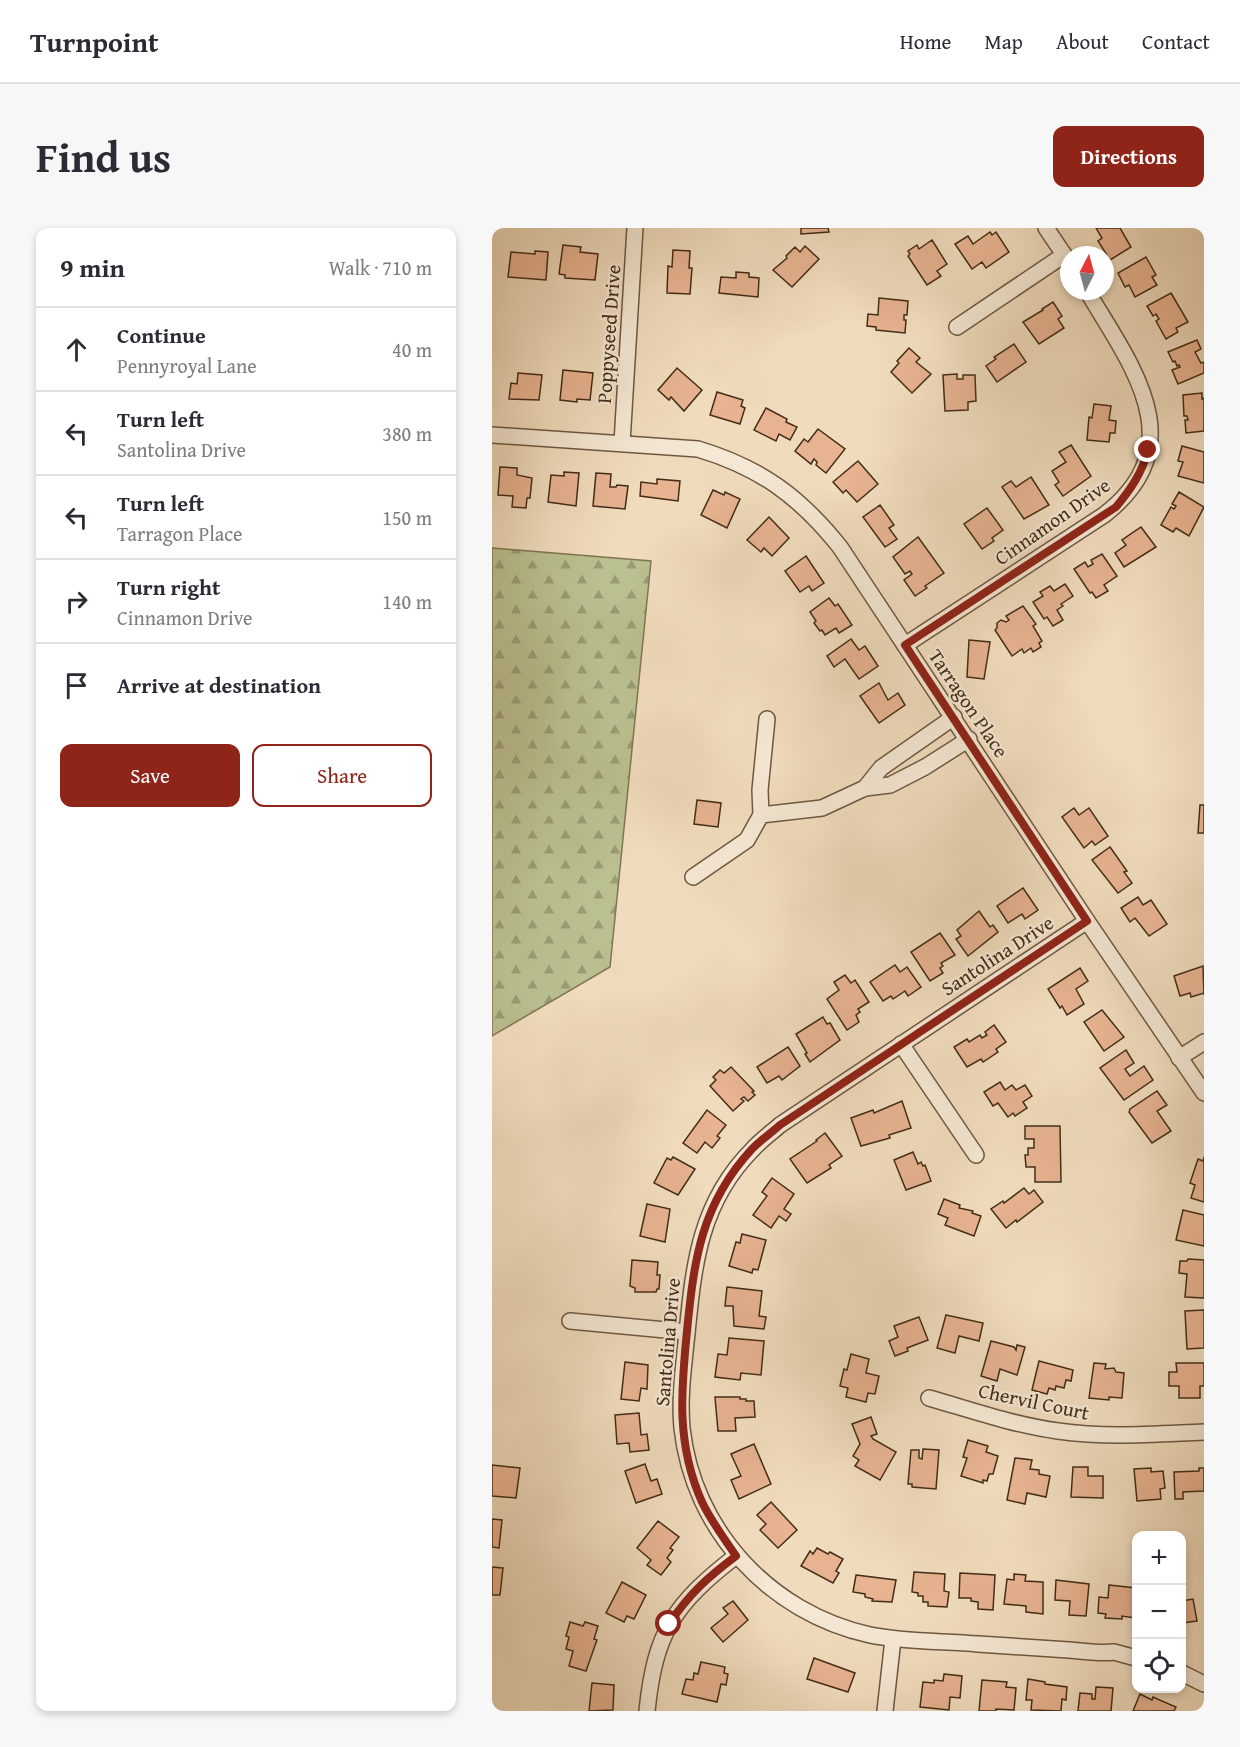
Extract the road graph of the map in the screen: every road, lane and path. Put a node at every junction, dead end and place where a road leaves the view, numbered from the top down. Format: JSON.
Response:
{"nodes":[{"id":1,"x":635,"y":228,"type":"edge"},
{"id":2,"x":1046,"y":228,"type":"edge"},
{"id":3,"x":1060,"y":248,"type":"edge"},
{"id":4,"x":1060,"y":262,"type":"edge"},
{"id":5,"x":1092,"y":300,"type":"edge"},
{"id":6,"x":957,"y":327,"type":"dead end"},
{"id":7,"x":492,"y":435,"type":"edge"},
{"id":8,"x":622,"y":443,"type":"junction"},
{"id":9,"x":905,"y":645,"type":"junction"},
{"id":10,"x":954,"y":717,"type":"junction"},
{"id":11,"x":767,"y":719,"type":"dead end"},
{"id":12,"x":969,"y":739,"type":"junction"},
{"id":13,"x":865,"y":788,"type":"junction"},
{"id":14,"x":761,"y":815,"type":"junction"},
{"id":15,"x":693,"y":877,"type":"dead end"},
{"id":16,"x":1087,"y":921,"type":"junction"},
{"id":17,"x":1204,"y":1042,"type":"edge"},
{"id":18,"x":901,"y":1044,"type":"junction"},
{"id":19,"x":1179,"y":1058,"type":"junction"},
{"id":20,"x":1204,"y":1093,"type":"edge"},
{"id":21,"x":976,"y":1155,"type":"dead end"},
{"id":22,"x":570,"y":1321,"type":"dead end"},
{"id":23,"x":687,"y":1332,"type":"junction"},
{"id":24,"x":929,"y":1398,"type":"dead end"},
{"id":25,"x":1204,"y":1432,"type":"edge"},
{"id":26,"x":736,"y":1556,"type":"junction"},
{"id":27,"x":893,"y":1639,"type":"junction"},
{"id":28,"x":1132,"y":1657,"type":"edge"},
{"id":29,"x":1186,"y":1675,"type":"edge"},
{"id":30,"x":1203,"y":1681,"type":"edge"},
{"id":31,"x":647,"y":1711,"type":"edge"},
{"id":32,"x":885,"y":1711,"type":"edge"}],
"edges":[{"from":1,"to":8,"type":"street","name":"Poppyseed Drive"},
{"from":2,"to":3,"type":"street"},
{"from":4,"to":6,"type":"street"},
{"from":5,"to":9,"type":"street","name":"Cinnamon Drive"},
{"from":7,"to":8,"type":"street","name":"Tarragon Place"},
{"from":8,"to":9,"type":"street","name":"Tarragon Place"},
{"from":9,"to":10,"type":"street","name":"Tarragon Place"},
{"from":10,"to":12,"type":"street","name":"Tarragon Place"},
{"from":10,"to":13,"type":"street"},
{"from":11,"to":14,"type":"street"},
{"from":12,"to":13,"type":"street"},
{"from":12,"to":16,"type":"street","name":"Tarragon Place"},
{"from":13,"to":14,"type":"street"},
{"from":14,"to":15,"type":"street"},
{"from":16,"to":18,"type":"street","name":"Santolina Drive"},
{"from":16,"to":19,"type":"street","name":"Tarragon Place"},
{"from":17,"to":19,"type":"street"},
{"from":18,"to":21,"type":"street"},
{"from":18,"to":23,"type":"street","name":"Santolina Drive"},
{"from":19,"to":20,"type":"street","name":"Tarragon Place"},
{"from":22,"to":23,"type":"street"},
{"from":23,"to":26,"type":"street","name":"Santolina Drive"},
{"from":24,"to":25,"type":"street","name":"Chervil Court"},
{"from":26,"to":27,"type":"street","name":"Santolina Drive"},
{"from":26,"to":31,"type":"street"},
{"from":27,"to":28,"type":"street","name":"Santolina Drive"},
{"from":27,"to":32,"type":"street"},
{"from":29,"to":30,"type":"street"}]}
